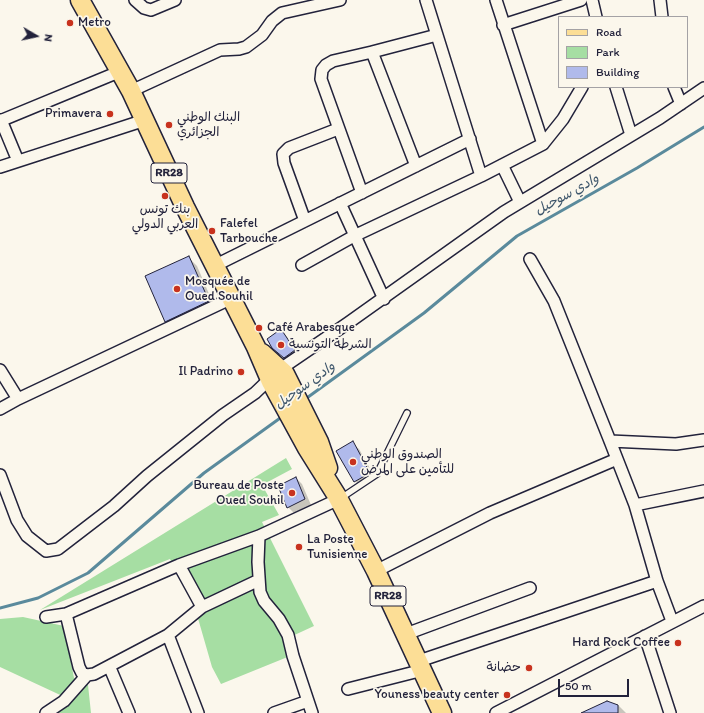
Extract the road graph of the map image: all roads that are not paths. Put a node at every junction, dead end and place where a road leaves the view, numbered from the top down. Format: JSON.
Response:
{"nodes":[{"id":1,"x":80,"y":0,"type":"edge"},
{"id":2,"x":135,"y":0,"type":"edge"},
{"id":3,"x":175,"y":0,"type":"edge"},
{"id":4,"x":340,"y":0,"type":"edge"},
{"id":5,"x":426,"y":0,"type":"edge"},
{"id":6,"x":496,"y":0,"type":"edge"},
{"id":7,"x":581,"y":0,"type":"edge"},
{"id":8,"x":592,"y":0,"type":"edge"},
{"id":9,"x":660,"y":0,"type":"edge"},
{"id":10,"x":596,"y":16,"type":"edge"},
{"id":11,"x":662,"y":16,"type":"edge"},
{"id":12,"x":502,"y":25,"type":"junction"},
{"id":13,"x":437,"y":35,"type":"junction"},
{"id":14,"x":372,"y":52,"type":"junction"},
{"id":15,"x":121,"y":71,"type":"junction"},
{"id":16,"x":581,"y":88,"type":"edge"},
{"id":17,"x":616,"y":88,"type":"edge"},
{"id":18,"x":674,"y":88,"type":"edge"},
{"id":19,"x":704,"y":88,"type":"edge"},
{"id":20,"x":131,"y":91,"type":"junction"},
{"id":21,"x":681,"y":104,"type":"junction"},
{"id":22,"x":0,"y":120,"type":"edge"},
{"id":23,"x":145,"y":120,"type":"junction"},
{"id":24,"x":338,"y":129,"type":"junction"},
{"id":25,"x":631,"y":135,"type":"junction"},
{"id":26,"x":470,"y":139,"type":"junction"},
{"id":27,"x":543,"y":144,"type":"junction"},
{"id":28,"x":18,"y":161,"type":"junction"},
{"id":29,"x":502,"y":165,"type":"junction"},
{"id":30,"x":416,"y":166,"type":"junction"},
{"id":31,"x":0,"y":167,"type":"edge"},
{"id":32,"x":481,"y":176,"type":"junction"},
{"id":33,"x":362,"y":193,"type":"junction"},
{"id":34,"x":520,"y":202,"type":"junction"},
{"id":35,"x":340,"y":203,"type":"junction"},
{"id":36,"x":305,"y":221,"type":"junction"},
{"id":37,"x":354,"y":236,"type":"junction"},
{"id":38,"x":530,"y":259,"type":"dead end"},
{"id":39,"x":302,"y":265,"type":"dead end"},
{"id":40,"x":214,"y":266,"type":"junction"},
{"id":41,"x":384,"y":298,"type":"junction"},
{"id":42,"x":230,"y":299,"type":"junction"},
{"id":43,"x":0,"y":370,"type":"edge"},
{"id":44,"x":273,"y":380,"type":"junction"},
{"id":45,"x":18,"y":399,"type":"junction"},
{"id":46,"x":0,"y":408,"type":"edge"},
{"id":47,"x":407,"y":413,"type":"dead end"},
{"id":48,"x":704,"y":440,"type":"edge"},
{"id":49,"x":610,"y":441,"type":"junction"},
{"id":50,"x":311,"y":451,"type":"junction"},
{"id":51,"x":617,"y":459,"type":"junction"},
{"id":52,"x":0,"y":475,"type":"edge"},
{"id":53,"x":704,"y":491,"type":"edge"},
{"id":54,"x":338,"y":497,"type":"junction"},
{"id":55,"x":4,"y":498,"type":"edge"},
{"id":56,"x":635,"y":505,"type":"junction"},
{"id":57,"x":260,"y":536,"type":"junction"},
{"id":58,"x":179,"y":564,"type":"junction"},
{"id":59,"x":376,"y":571,"type":"junction"},
{"id":60,"x":260,"y":580,"type":"junction"},
{"id":61,"x":657,"y":580,"type":"junction"},
{"id":62,"x":530,"y":588,"type":"dead end"},
{"id":63,"x":704,"y":606,"type":"edge"},
{"id":64,"x":202,"y":607,"type":"junction"},
{"id":65,"x":66,"y":614,"type":"junction"},
{"id":66,"x":46,"y":617,"type":"dead end"},
{"id":67,"x":672,"y":621,"type":"junction"},
{"id":68,"x":406,"y":634,"type":"junction"},
{"id":69,"x":168,"y":635,"type":"junction"},
{"id":70,"x":645,"y":636,"type":"junction"},
{"id":71,"x":421,"y":666,"type":"junction"},
{"id":72,"x":110,"y":668,"type":"junction"},
{"id":73,"x":87,"y":675,"type":"junction"},
{"id":74,"x":348,"y":689,"type":"dead end"},
{"id":75,"x":308,"y":701,"type":"junction"},
{"id":76,"x":439,"y":705,"type":"edge"},
{"id":77,"x":46,"y":713,"type":"edge"},
{"id":78,"x":129,"y":713,"type":"edge"},
{"id":79,"x":198,"y":713,"type":"edge"},
{"id":80,"x":274,"y":713,"type":"edge"},
{"id":81,"x":312,"y":713,"type":"edge"},
{"id":82,"x":450,"y":713,"type":"edge"},
{"id":83,"x":496,"y":713,"type":"edge"},
{"id":84,"x":670,"y":713,"type":"edge"}],
"edges":[{"from":1,"to":15,"type":"main road","number":"RR28"},
{"from":2,"to":3,"type":"street"},
{"from":4,"to":20,"type":"street"},
{"from":5,"to":13,"type":"street"},
{"from":6,"to":12,"type":"street"},
{"from":7,"to":12,"type":"street"},
{"from":8,"to":10,"type":"street"},
{"from":9,"to":11,"type":"street"},
{"from":12,"to":27,"type":"street"},
{"from":13,"to":14,"type":"street"},
{"from":13,"to":26,"type":"street"},
{"from":14,"to":24,"type":"street"},
{"from":14,"to":30,"type":"street"},
{"from":15,"to":20,"type":"main road","number":"RR28"},
{"from":15,"to":22,"type":"street"},
{"from":16,"to":27,"type":"street"},
{"from":17,"to":25,"type":"street"},
{"from":18,"to":21,"type":"street"},
{"from":19,"to":21,"type":"street"},
{"from":20,"to":23,"type":"main road","number":"RR28"},
{"from":21,"to":25,"type":"street"},
{"from":22,"to":28,"type":"street"},
{"from":23,"to":28,"type":"street"},
{"from":23,"to":40,"type":"main road","number":"RR28"},
{"from":24,"to":33,"type":"street"},
{"from":24,"to":36,"type":"street"},
{"from":25,"to":34,"type":"street"},
{"from":26,"to":30,"type":"street"},
{"from":26,"to":32,"type":"street"},
{"from":27,"to":29,"type":"street"},
{"from":28,"to":31,"type":"street"},
{"from":29,"to":32,"type":"street"},
{"from":29,"to":34,"type":"street"},
{"from":30,"to":33,"type":"street"},
{"from":32,"to":37,"type":"street"},
{"from":33,"to":35,"type":"street"},
{"from":34,"to":41,"type":"street"},
{"from":35,"to":36,"type":"street"},
{"from":35,"to":37,"type":"street"},
{"from":36,"to":40,"type":"street"},
{"from":37,"to":39,"type":"street"},
{"from":37,"to":41,"type":"street"},
{"from":38,"to":49,"type":"street"},
{"from":40,"to":42,"type":"main road","number":"RR28"},
{"from":41,"to":44,"type":"street"},
{"from":42,"to":44,"type":"main road","number":"RR28"},
{"from":42,"to":45,"type":"street"},
{"from":43,"to":45,"type":"street"},
{"from":44,"to":50,"type":"main road","number":"RR28"},
{"from":44,"to":50,"type":"street"},
{"from":44,"to":55,"type":"street"},
{"from":45,"to":46,"type":"street"},
{"from":47,"to":54,"type":"lane"},
{"from":48,"to":49,"type":"street"},
{"from":49,"to":51,"type":"street"},
{"from":50,"to":54,"type":"main road","number":"RR28"},
{"from":51,"to":56,"type":"street"},
{"from":51,"to":59,"type":"street"},
{"from":52,"to":55,"type":"street"},
{"from":53,"to":56,"type":"street"},
{"from":54,"to":57,"type":"street"},
{"from":54,"to":59,"type":"main road","number":"RR28"},
{"from":56,"to":61,"type":"street"},
{"from":57,"to":58,"type":"street"},
{"from":57,"to":60,"type":"street"},
{"from":58,"to":64,"type":"street"},
{"from":58,"to":65,"type":"street"},
{"from":59,"to":68,"type":"main road","number":"RR28"},
{"from":60,"to":64,"type":"street"},
{"from":60,"to":75,"type":"street"},
{"from":61,"to":67,"type":"street"},
{"from":61,"to":71,"type":"street"},
{"from":62,"to":68,"type":"street"},
{"from":63,"to":67,"type":"street"},
{"from":64,"to":69,"type":"street"},
{"from":65,"to":66,"type":"street"},
{"from":65,"to":73,"type":"street"},
{"from":67,"to":70,"type":"street"},
{"from":68,"to":71,"type":"main road","number":"RR28"},
{"from":69,"to":72,"type":"street"},
{"from":69,"to":79,"type":"street"},
{"from":70,"to":83,"type":"street"},
{"from":70,"to":84,"type":"street"},
{"from":71,"to":74,"type":"street"},
{"from":71,"to":76,"type":"main road","number":"RR28"},
{"from":72,"to":73,"type":"street"},
{"from":72,"to":78,"type":"street"},
{"from":73,"to":77,"type":"street"},
{"from":75,"to":80,"type":"street"},
{"from":75,"to":81,"type":"street"},
{"from":76,"to":82,"type":"main road","number":"RR28"}]}
